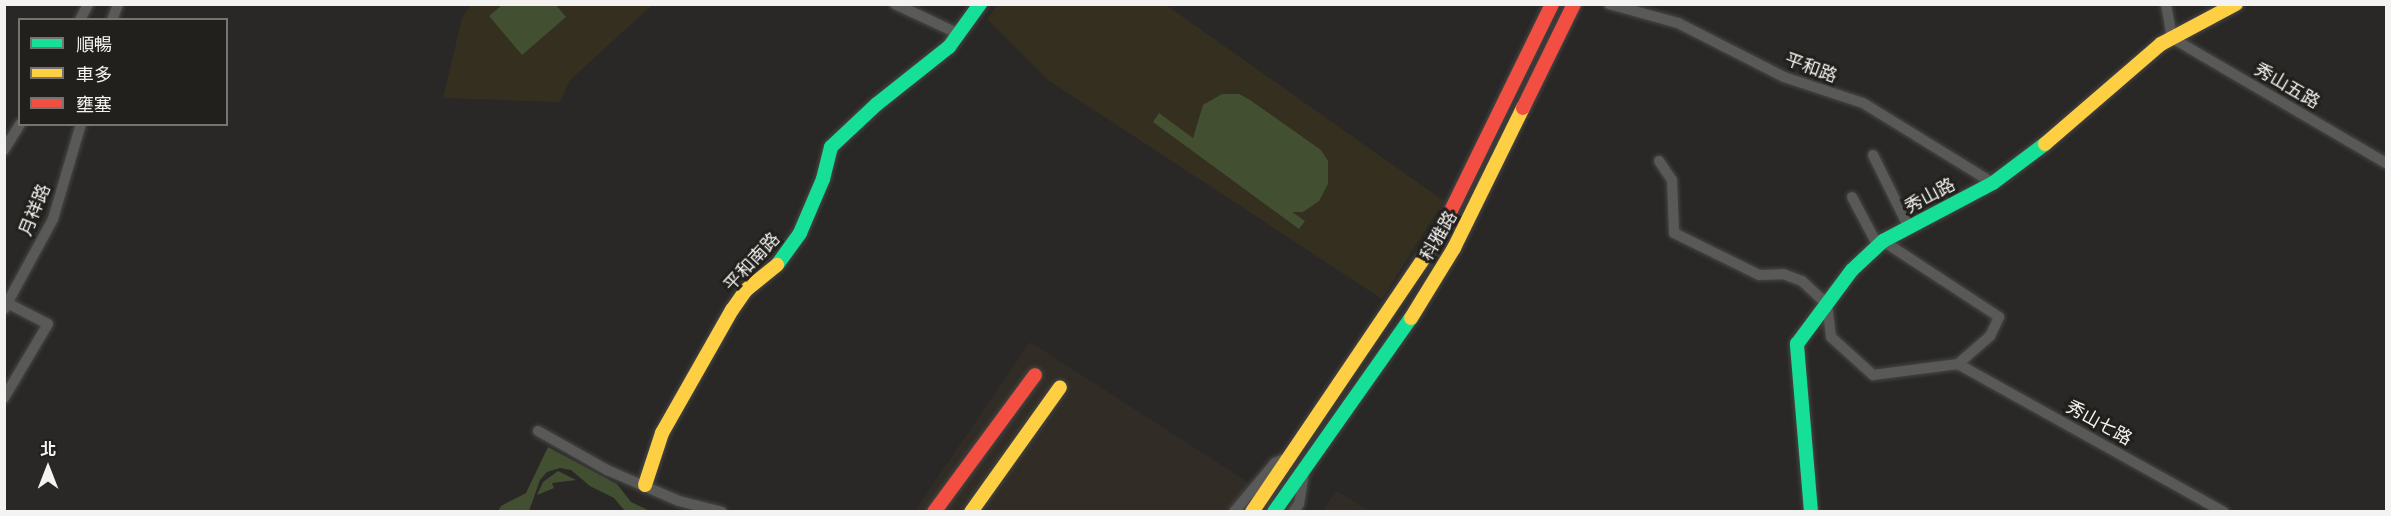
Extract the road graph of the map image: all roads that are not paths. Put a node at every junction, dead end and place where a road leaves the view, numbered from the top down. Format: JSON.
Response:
{"nodes":[{"id":1,"x":88,"y":4,"type":"edge"},
{"id":2,"x":895,"y":4,"type":"edge"},
{"id":3,"x":980,"y":4,"type":"edge"},
{"id":4,"x":1552,"y":4,"type":"edge"},
{"id":5,"x":1574,"y":4,"type":"edge"},
{"id":6,"x":1609,"y":4,"type":"edge"},
{"id":7,"x":2166,"y":4,"type":"edge"},
{"id":8,"x":2236,"y":4,"type":"edge"},
{"id":9,"x":81,"y":18,"type":"edge"},
{"id":10,"x":959,"y":34,"type":"junction"},
{"id":11,"x":2172,"y":38,"type":"junction"},
{"id":12,"x":80,"y":126,"type":"edge"},
{"id":13,"x":9,"y":132,"type":"edge"},
{"id":14,"x":4,"y":150,"type":"edge"},
{"id":15,"x":1873,"y":155,"type":"dead end"},
{"id":16,"x":1659,"y":162,"type":"dead end"},
{"id":17,"x":2386,"y":163,"type":"edge"},
{"id":18,"x":1993,"y":183,"type":"junction"},
{"id":19,"x":1852,"y":197,"type":"dead end"},
{"id":20,"x":1909,"y":228,"type":"junction"},
{"id":21,"x":1881,"y":244,"type":"junction"},
{"id":22,"x":1827,"y":304,"type":"junction"},
{"id":23,"x":6,"y":306,"type":"edge"},
{"id":24,"x":1958,"y":364,"type":"junction"},
{"id":25,"x":1035,"y":375,"type":"dead end"},
{"id":26,"x":1060,"y":387,"type":"dead end"},
{"id":27,"x":4,"y":398,"type":"edge"},
{"id":28,"x":538,"y":431,"type":"dead end"},
{"id":29,"x":1291,"y":455,"type":"junction"},
{"id":30,"x":1305,"y":469,"type":"junction"},
{"id":31,"x":645,"y":485,"type":"junction"},
{"id":32,"x":722,"y":512,"type":"edge"},
{"id":33,"x":934,"y":512,"type":"edge"},
{"id":34,"x":971,"y":512,"type":"edge"},
{"id":35,"x":1234,"y":512,"type":"edge"},
{"id":36,"x":1252,"y":512,"type":"edge"},
{"id":37,"x":1274,"y":512,"type":"edge"},
{"id":38,"x":1293,"y":512,"type":"edge"},
{"id":39,"x":1811,"y":512,"type":"edge"},
{"id":40,"x":2224,"y":512,"type":"edge"}],
"edges":[{"from":1,"to":9,"type":"street"},
{"from":2,"to":10,"type":"street"},
{"from":3,"to":10,"type":"street","name":"平和南路"},
{"from":4,"to":29,"type":"street","name":"科雅路"},
{"from":5,"to":30,"type":"street","name":"科雅路"},
{"from":6,"to":18,"type":"street","name":"平和路"},
{"from":7,"to":11,"type":"street"},
{"from":8,"to":11,"type":"street","name":"秀山路"},
{"from":10,"to":31,"type":"street","name":"平和南路"},
{"from":11,"to":17,"type":"street","name":"秀山五路"},
{"from":11,"to":18,"type":"street","name":"秀山路"},
{"from":12,"to":23,"type":"street","name":"月祥路"},
{"from":13,"to":14,"type":"street"},
{"from":15,"to":20,"type":"street"},
{"from":16,"to":22,"type":"street"},
{"from":18,"to":20,"type":"street","name":"秀山路"},
{"from":19,"to":21,"type":"street"},
{"from":20,"to":21,"type":"street","name":"秀山路"},
{"from":21,"to":22,"type":"street","name":"秀山路"},
{"from":21,"to":24,"type":"street"},
{"from":22,"to":24,"type":"street"},
{"from":22,"to":39,"type":"street","name":"秀山路"},
{"from":23,"to":27,"type":"street","name":"月祥路"},
{"from":24,"to":40,"type":"street","name":"秀山七路"},
{"from":25,"to":33,"type":"street"},
{"from":26,"to":34,"type":"street"},
{"from":28,"to":31,"type":"street"},
{"from":29,"to":35,"type":"street","name":"科雅路"},
{"from":29,"to":36,"type":"street","name":"科雅路"},
{"from":30,"to":37,"type":"street","name":"科雅路"},
{"from":30,"to":38,"type":"street","name":"科雅路"},
{"from":31,"to":32,"type":"street"}]}
